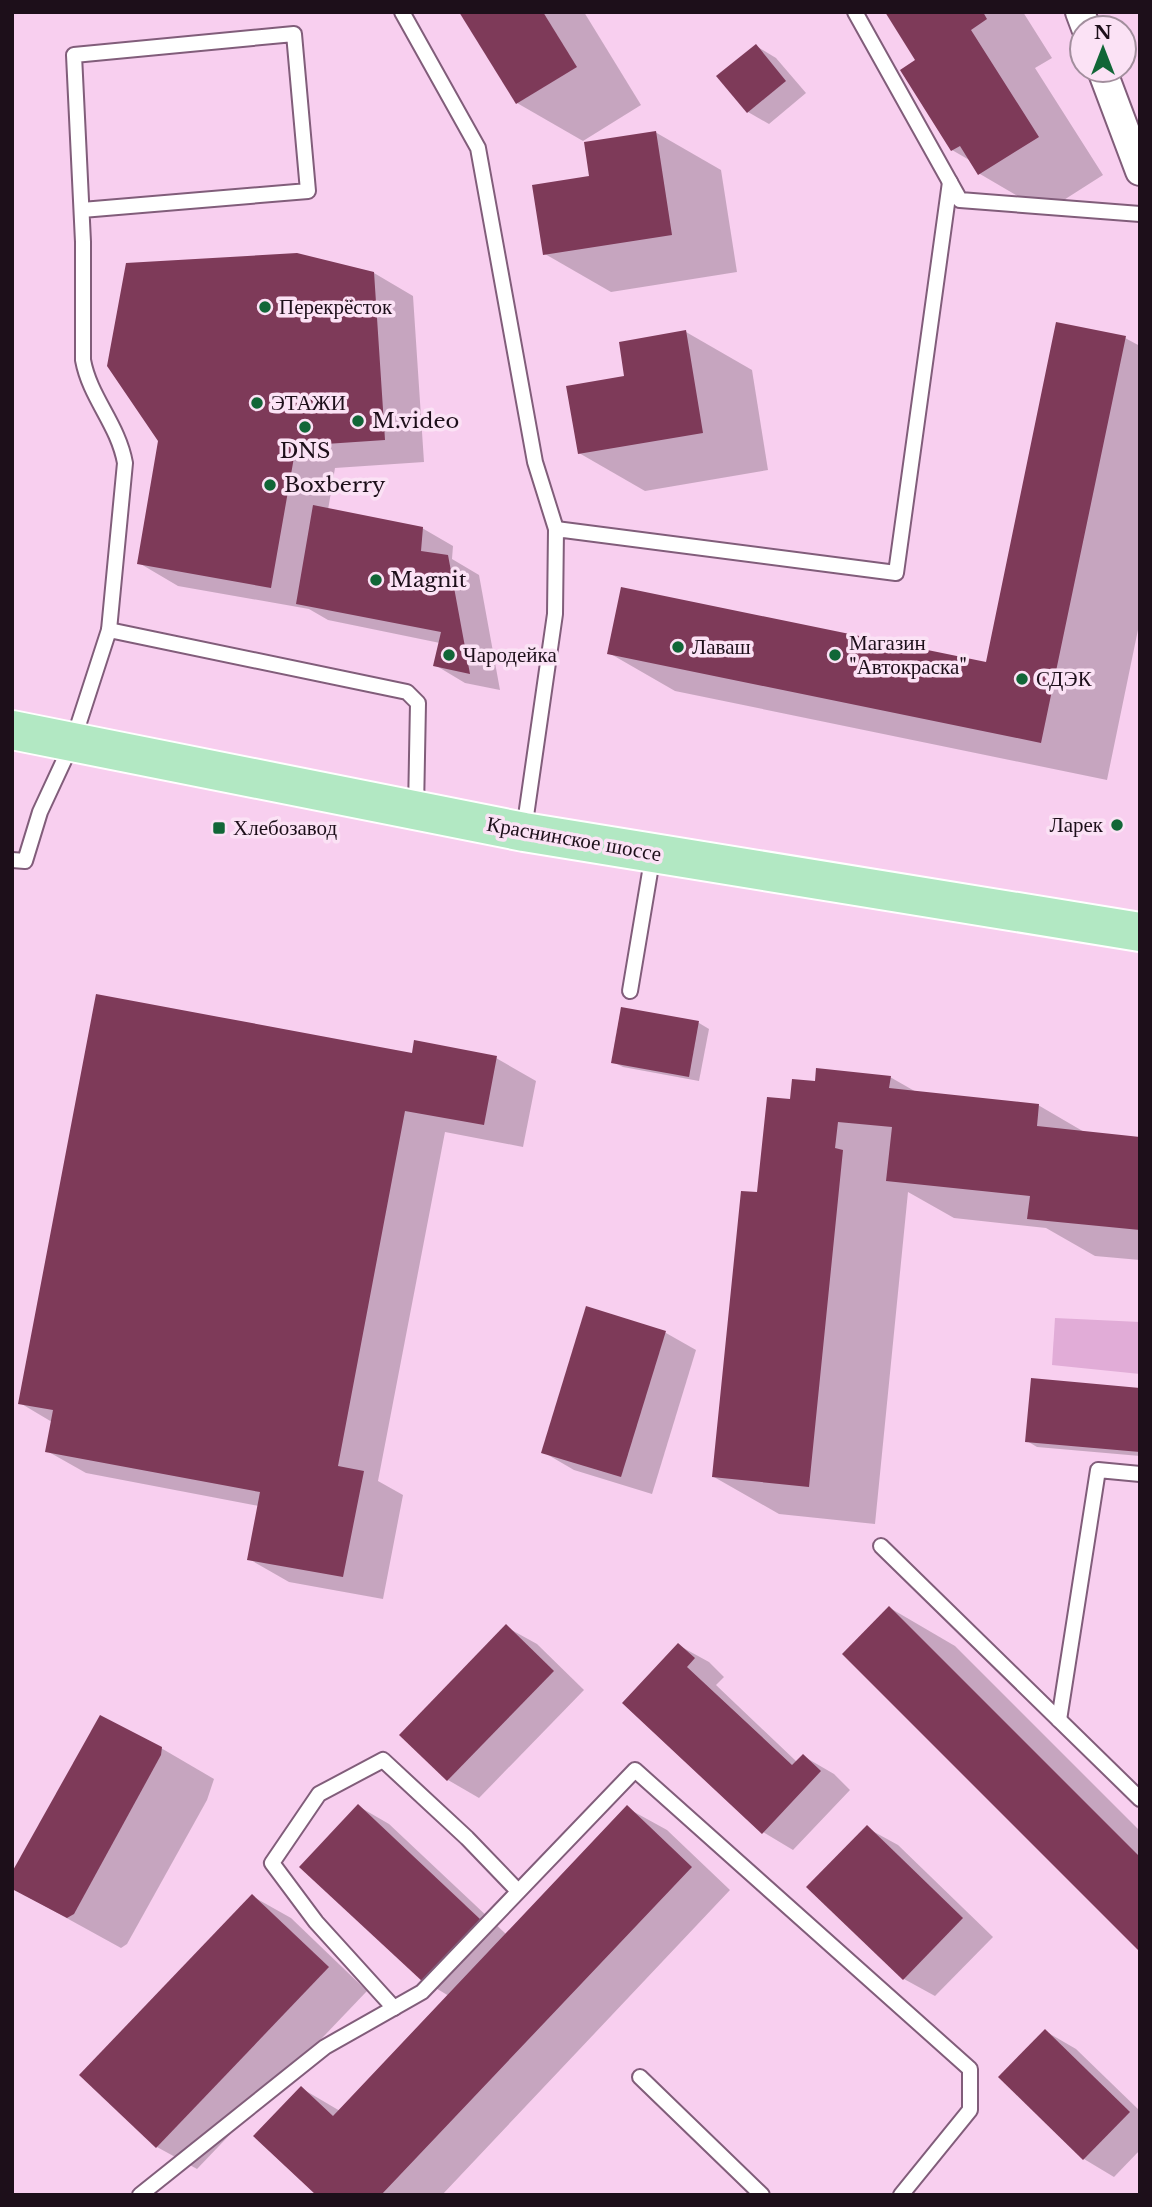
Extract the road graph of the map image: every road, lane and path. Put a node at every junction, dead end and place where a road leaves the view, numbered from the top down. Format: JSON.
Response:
{"nodes":[{"id":1,"x":402,"y":12,"type":"edge"},
{"id":2,"x":855,"y":12,"type":"edge"},
{"id":3,"x":1107,"y":84,"type":"edge"},
{"id":4,"x":1140,"y":172,"type":"edge"},
{"id":5,"x":950,"y":182,"type":"junction"},
{"id":6,"x":82,"y":211,"type":"junction"},
{"id":7,"x":1140,"y":215,"type":"edge"},
{"id":8,"x":556,"y":529,"type":"junction"},
{"id":9,"x":108,"y":630,"type":"junction"},
{"id":10,"x":12,"y":730,"type":"edge"},
{"id":11,"x":73,"y":741,"type":"junction"},
{"id":12,"x":416,"y":811,"type":"junction"},
{"id":13,"x":524,"y":832,"type":"junction"},
{"id":14,"x":653,"y":853,"type":"junction"},
{"id":15,"x":12,"y":860,"type":"edge"},
{"id":16,"x":1140,"y":932,"type":"edge"},
{"id":17,"x":631,"y":992,"type":"dead end"},
{"id":18,"x":1140,"y":1474,"type":"edge"},
{"id":19,"x":881,"y":1546,"type":"dead end"},
{"id":20,"x":1059,"y":1720,"type":"junction"},
{"id":21,"x":1140,"y":1799,"type":"edge"},
{"id":22,"x":518,"y":1891,"type":"junction"},
{"id":23,"x":394,"y":2008,"type":"junction"},
{"id":24,"x":640,"y":2077,"type":"dead end"},
{"id":25,"x":139,"y":2195,"type":"edge"},
{"id":26,"x":762,"y":2195,"type":"edge"},
{"id":27,"x":901,"y":2195,"type":"edge"}],
"edges":[{"from":1,"to":8,"type":"lane"},
{"from":2,"to":5,"type":"lane"},
{"from":3,"to":4,"type":"street"},
{"from":5,"to":7,"type":"lane"},
{"from":5,"to":8,"type":"lane"},
{"from":6,"to":6,"type":"lane"},
{"from":6,"to":9,"type":"lane"},
{"from":8,"to":13,"type":"lane"},
{"from":9,"to":11,"type":"lane"},
{"from":9,"to":12,"type":"lane"},
{"from":10,"to":11,"type":"main road","name":"Краснинское шоссе"},
{"from":11,"to":12,"type":"main road","name":"Краснинское шоссе"},
{"from":11,"to":15,"type":"lane"},
{"from":12,"to":13,"type":"main road","name":"Краснинское шоссе"},
{"from":13,"to":14,"type":"main road","name":"Краснинское шоссе"},
{"from":14,"to":16,"type":"main road","name":"Краснинское шоссе"},
{"from":14,"to":17,"type":"lane"},
{"from":18,"to":20,"type":"lane"},
{"from":19,"to":20,"type":"lane"},
{"from":20,"to":21,"type":"lane"},
{"from":22,"to":23,"type":"lane"},
{"from":22,"to":23,"type":"lane"},
{"from":22,"to":27,"type":"lane"},
{"from":23,"to":25,"type":"lane"},
{"from":24,"to":26,"type":"lane"}]}
